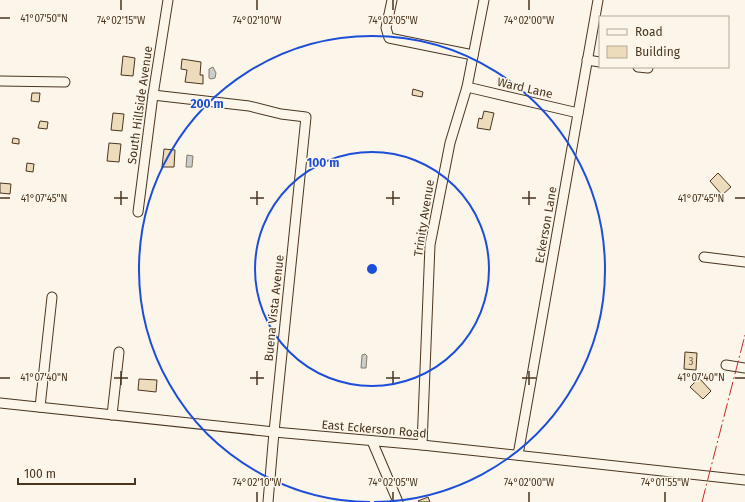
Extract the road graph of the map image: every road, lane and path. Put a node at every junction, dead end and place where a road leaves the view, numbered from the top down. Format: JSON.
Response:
{"nodes":[{"id":1,"x":168,"y":0,"type":"edge"},
{"id":2,"x":392,"y":0,"type":"edge"},
{"id":3,"x":484,"y":0,"type":"edge"},
{"id":4,"x":598,"y":0,"type":"edge"},
{"id":5,"x":597,"y":21,"type":"edge"},
{"id":6,"x":473,"y":55,"type":"junction"},
{"id":7,"x":587,"y":60,"type":"junction"},
{"id":8,"x":599,"y":62,"type":"edge"},
{"id":9,"x":0,"y":81,"type":"edge"},
{"id":10,"x":65,"y":82,"type":"dead end"},
{"id":11,"x":467,"y":87,"type":"junction"},
{"id":12,"x":153,"y":95,"type":"junction"},
{"id":13,"x":578,"y":113,"type":"junction"},
{"id":14,"x":138,"y":212,"type":"dead end"},
{"id":15,"x":704,"y":257,"type":"dead end"},
{"id":16,"x":745,"y":262,"type":"edge"},
{"id":17,"x":52,"y":297,"type":"dead end"},
{"id":18,"x":119,"y":352,"type":"dead end"},
{"id":19,"x":726,"y":365,"type":"dead end"},
{"id":20,"x":745,"y":368,"type":"edge"},
{"id":21,"x":0,"y":403,"type":"edge"},
{"id":22,"x":40,"y":407,"type":"junction"},
{"id":23,"x":112,"y":415,"type":"junction"},
{"id":24,"x":274,"y":432,"type":"junction"},
{"id":25,"x":372,"y":442,"type":"junction"},
{"id":26,"x":422,"y":445,"type":"junction"},
{"id":27,"x":518,"y":455,"type":"junction"},
{"id":28,"x":745,"y":480,"type":"edge"},
{"id":29,"x":268,"y":502,"type":"edge"},
{"id":30,"x":398,"y":502,"type":"edge"}],
"edges":[{"from":1,"to":12,"type":"street","name":"South Hillside Avenue"},
{"from":2,"to":6,"type":"street"},
{"from":3,"to":6,"type":"street","name":"Trinity Avenue"},
{"from":4,"to":5,"type":"street","name":"Eckerson Lane"},
{"from":5,"to":7,"type":"street","name":"Eckerson Lane"},
{"from":6,"to":11,"type":"street","name":"Trinity Avenue"},
{"from":7,"to":8,"type":"street"},
{"from":7,"to":13,"type":"street","name":"Eckerson Lane"},
{"from":9,"to":10,"type":"street"},
{"from":11,"to":13,"type":"street","name":"Ward Lane"},
{"from":11,"to":26,"type":"street","name":"Trinity Avenue"},
{"from":12,"to":14,"type":"street","name":"South Hillside Avenue"},
{"from":12,"to":24,"type":"street","name":"Buena Vista Avenue"},
{"from":13,"to":27,"type":"street","name":"Eckerson Lane"},
{"from":15,"to":16,"type":"street"},
{"from":17,"to":22,"type":"street"},
{"from":18,"to":23,"type":"street"},
{"from":19,"to":20,"type":"street"},
{"from":21,"to":22,"type":"street","name":"East Eckerson Road"},
{"from":22,"to":23,"type":"street","name":"East Eckerson Road"},
{"from":23,"to":24,"type":"street","name":"East Eckerson Road"},
{"from":24,"to":25,"type":"street","name":"East Eckerson Road"},
{"from":24,"to":29,"type":"street","name":"Buena Vista Avenue"},
{"from":25,"to":26,"type":"street","name":"East Eckerson Road"},
{"from":25,"to":30,"type":"street"},
{"from":26,"to":27,"type":"street","name":"East Eckerson Road"},
{"from":27,"to":28,"type":"street","name":"East Eckerson Road"}]}
